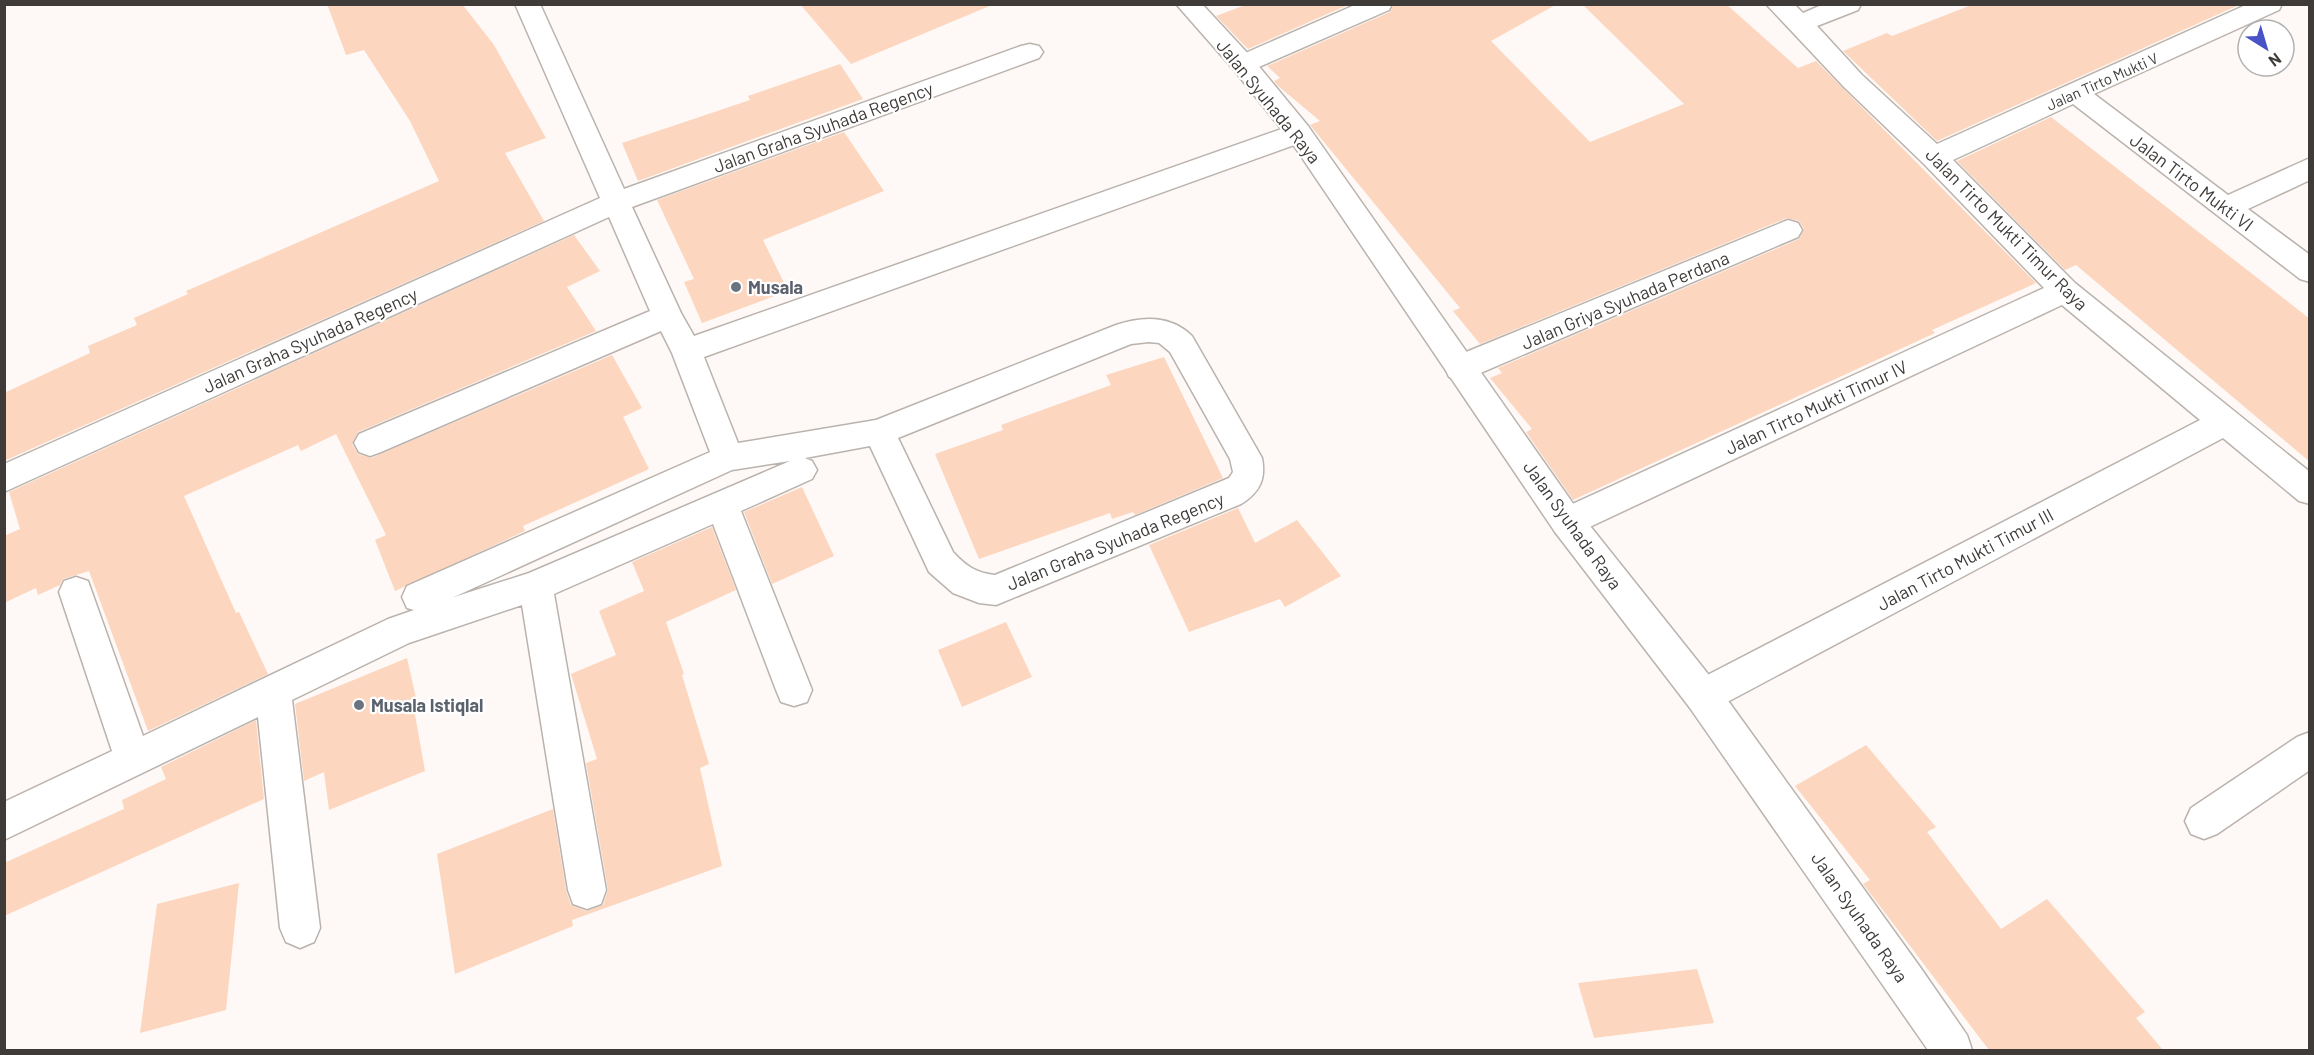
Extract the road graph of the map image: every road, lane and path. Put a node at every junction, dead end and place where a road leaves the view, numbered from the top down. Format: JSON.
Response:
{"nodes":[{"id":1,"x":527,"y":4,"type":"edge"},
{"id":2,"x":1188,"y":4,"type":"edge"},
{"id":3,"x":1380,"y":4,"type":"edge"},
{"id":4,"x":1779,"y":4,"type":"edge"},
{"id":5,"x":1849,"y":4,"type":"edge"},
{"id":6,"x":2270,"y":4,"type":"edge"},
{"id":7,"x":1800,"y":23,"type":"junction"},
{"id":8,"x":1030,"y":52,"type":"dead end"},
{"id":9,"x":1243,"y":64,"type":"junction"},
{"id":10,"x":2075,"y":93,"type":"junction"},
{"id":11,"x":1299,"y":133,"type":"junction"},
{"id":12,"x":1934,"y":157,"type":"junction"},
{"id":13,"x":2310,"y":168,"type":"edge"},
{"id":14,"x":616,"y":202,"type":"junction"},
{"id":15,"x":2227,"y":207,"type":"junction"},
{"id":16,"x":1788,"y":230,"type":"dead end"},
{"id":17,"x":2310,"y":271,"type":"edge"},
{"id":18,"x":2065,"y":291,"type":"junction"},
{"id":19,"x":667,"y":316,"type":"junction"},
{"id":20,"x":687,"y":351,"type":"junction"},
{"id":21,"x":1460,"y":368,"type":"junction"},
{"id":22,"x":2226,"y":421,"type":"junction"},
{"id":23,"x":879,"y":432,"type":"junction"},
{"id":24,"x":370,"y":442,"type":"dead end"},
{"id":25,"x":728,"y":458,"type":"junction"},
{"id":26,"x":801,"y":470,"type":"dead end"},
{"id":27,"x":4,"y":479,"type":"edge"},
{"id":28,"x":2310,"y":491,"type":"edge"},
{"id":29,"x":722,"y":505,"type":"junction"},
{"id":30,"x":1568,"y":522,"type":"junction"},
{"id":31,"x":536,"y":586,"type":"junction"},
{"id":32,"x":76,"y":592,"type":"dead end"},
{"id":33,"x":418,"y":597,"type":"dead end"},
{"id":34,"x":794,"y":690,"type":"dead end"},
{"id":35,"x":273,"y":693,"type":"junction"},
{"id":36,"x":1703,"y":696,"type":"junction"},
{"id":37,"x":2310,"y":748,"type":"edge"},
{"id":38,"x":133,"y":760,"type":"junction"},
{"id":39,"x":2204,"y":821,"type":"dead end"},
{"id":40,"x":4,"y":822,"type":"edge"},
{"id":41,"x":587,"y":890,"type":"dead end"},
{"id":42,"x":300,"y":928,"type":"dead end"},
{"id":43,"x":1952,"y":1050,"type":"edge"}],
"edges":[{"from":1,"to":14,"type":"street"},
{"from":2,"to":9,"type":"street","name":"Jalan Syuhada Raya"},
{"from":3,"to":9,"type":"street"},
{"from":4,"to":7,"type":"street","name":"Jalan Tirto Mukti Timur Raya"},
{"from":5,"to":7,"type":"street"},
{"from":6,"to":10,"type":"street","name":"Jalan Tirto Mukti V"},
{"from":7,"to":12,"type":"street","name":"Jalan Tirto Mukti Timur Raya"},
{"from":8,"to":14,"type":"street","name":"Jalan Graha Syuhada Regency"},
{"from":9,"to":11,"type":"street","name":"Jalan Syuhada Raya"},
{"from":10,"to":12,"type":"street","name":"Jalan Tirto Mukti V"},
{"from":10,"to":15,"type":"street","name":"Jalan Tirto Mukti VI"},
{"from":11,"to":20,"type":"street"},
{"from":11,"to":21,"type":"street","name":"Jalan Syuhada Raya"},
{"from":12,"to":18,"type":"street","name":"Jalan Tirto Mukti Timur Raya"},
{"from":13,"to":15,"type":"street"},
{"from":14,"to":19,"type":"street"},
{"from":14,"to":27,"type":"street","name":"Jalan Graha Syuhada Regency"},
{"from":15,"to":17,"type":"street","name":"Jalan Tirto Mukti VI"},
{"from":16,"to":21,"type":"street","name":"Jalan Griya Syuhada Perdana"},
{"from":18,"to":22,"type":"street","name":"Jalan Tirto Mukti Timur Raya"},
{"from":18,"to":30,"type":"street","name":"Jalan Tirto Mukti Timur IV"},
{"from":19,"to":20,"type":"street"},
{"from":19,"to":24,"type":"street"},
{"from":20,"to":25,"type":"street"},
{"from":21,"to":30,"type":"street","name":"Jalan Syuhada Raya"},
{"from":22,"to":28,"type":"street","name":"Jalan Tirto Mukti Timur Raya"},
{"from":22,"to":36,"type":"street","name":"Jalan Tirto Mukti Timur III"},
{"from":23,"to":23,"type":"street","name":"Jalan Graha Syuhada Regency"},
{"from":23,"to":25,"type":"street","name":"Jalan Graha Syuhada Regency"},
{"from":25,"to":33,"type":"street","name":"Jalan Graha Syuhada Regency"},
{"from":26,"to":29,"type":"street"},
{"from":29,"to":31,"type":"street"},
{"from":29,"to":34,"type":"street"},
{"from":30,"to":36,"type":"street","name":"Jalan Syuhada Raya"},
{"from":31,"to":35,"type":"street"},
{"from":31,"to":41,"type":"street"},
{"from":32,"to":38,"type":"street"},
{"from":35,"to":38,"type":"street"},
{"from":35,"to":42,"type":"street"},
{"from":36,"to":43,"type":"street","name":"Jalan Syuhada Raya"},
{"from":37,"to":39,"type":"street"},
{"from":38,"to":40,"type":"street"}]}
